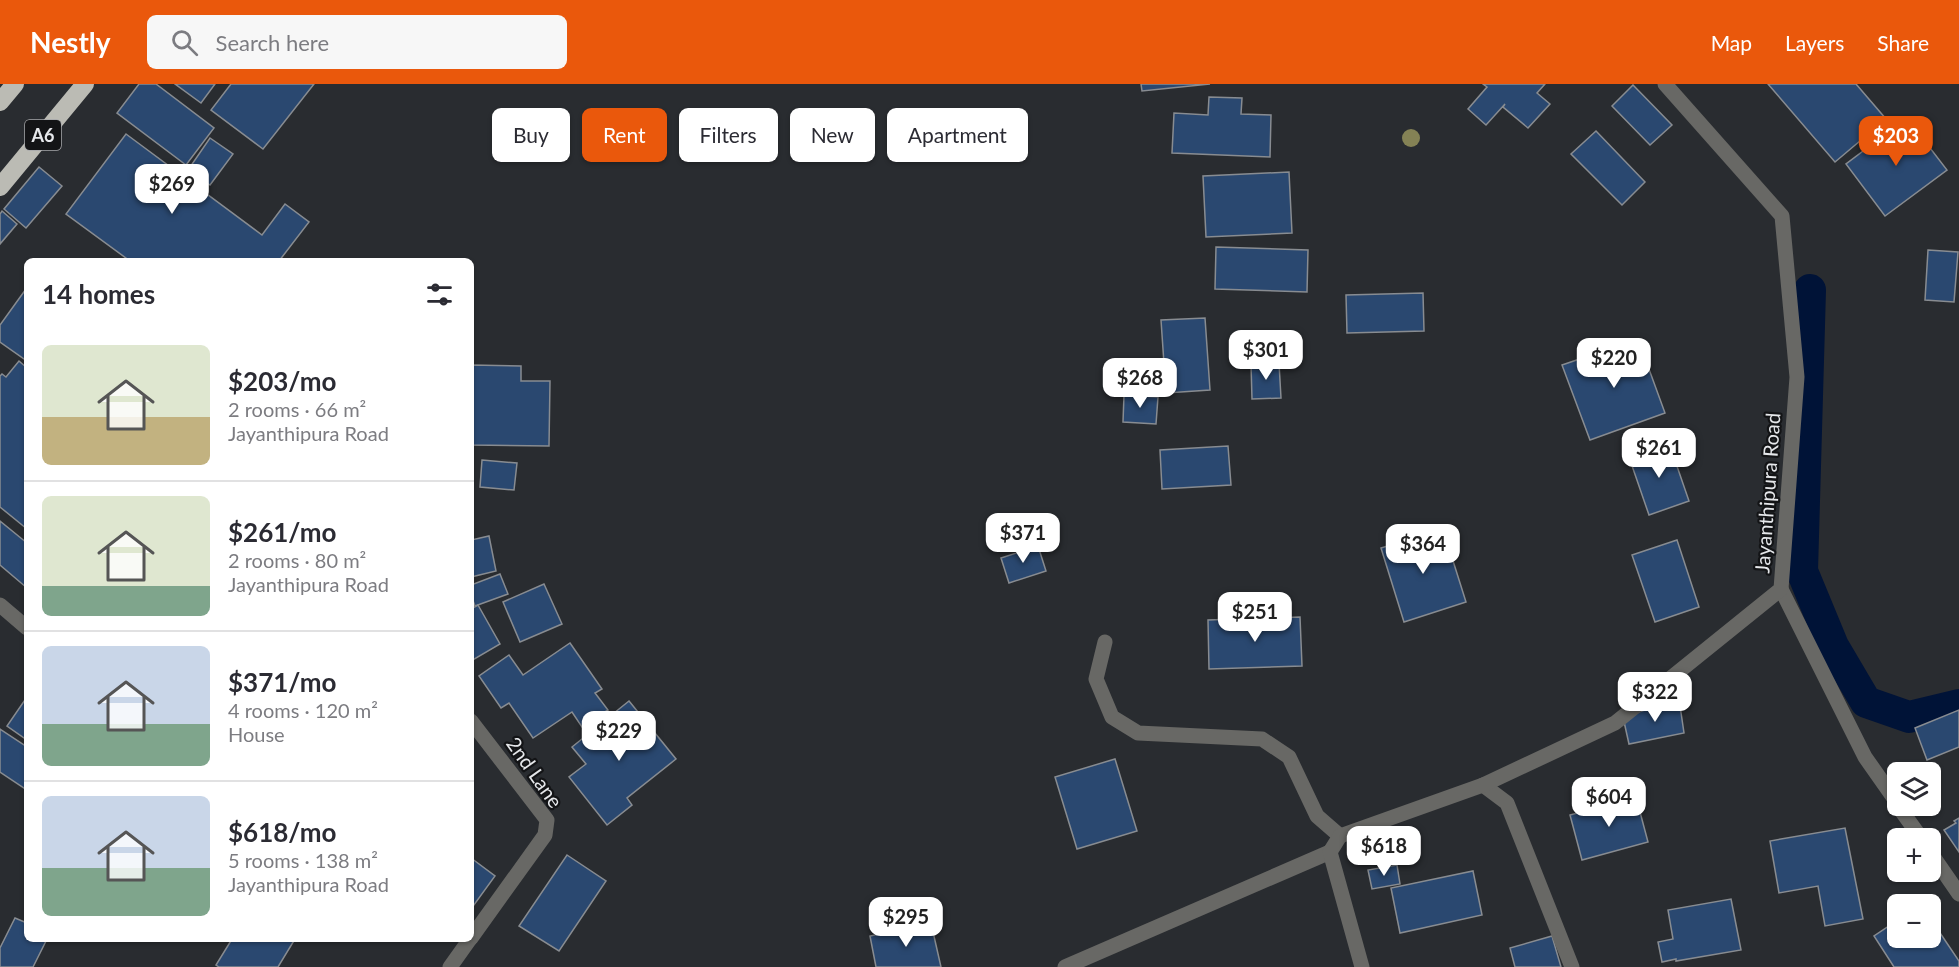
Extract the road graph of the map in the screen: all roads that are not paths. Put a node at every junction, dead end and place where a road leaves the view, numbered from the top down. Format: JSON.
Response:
{"nodes":[{"id":1,"x":15,"y":84,"type":"edge"},
{"id":2,"x":85,"y":84,"type":"edge"},
{"id":3,"x":1665,"y":84,"type":"edge"},
{"id":4,"x":0,"y":102,"type":"edge"},
{"id":5,"x":0,"y":187,"type":"edge"},
{"id":6,"x":1781,"y":589,"type":"junction"},
{"id":7,"x":0,"y":605,"type":"edge"},
{"id":8,"x":24,"y":625,"type":"edge"},
{"id":9,"x":1105,"y":642,"type":"dead end"},
{"id":10,"x":474,"y":724,"type":"edge"},
{"id":11,"x":1483,"y":785,"type":"junction"},
{"id":12,"x":1887,"y":789,"type":"edge"},
{"id":13,"x":1340,"y":836,"type":"junction"},
{"id":14,"x":1330,"y":852,"type":"junction"},
{"id":15,"x":1941,"y":868,"type":"edge"},
{"id":16,"x":1959,"y":894,"type":"edge"},
{"id":17,"x":474,"y":935,"type":"edge"},
{"id":18,"x":469,"y":942,"type":"edge"},
{"id":19,"x":450,"y":967,"type":"edge"},
{"id":20,"x":1065,"y":967,"type":"edge"},
{"id":21,"x":1362,"y":967,"type":"edge"},
{"id":22,"x":1572,"y":967,"type":"edge"}],
"edges":[{"from":1,"to":4,"type":"highway"},
{"from":2,"to":5,"type":"highway","number":"A6"},
{"from":3,"to":6,"type":"street","name":"Jayanthipura Road"},
{"from":6,"to":11,"type":"street","name":"Jayanthipura Road"},
{"from":6,"to":12,"type":"street"},
{"from":7,"to":8,"type":"street"},
{"from":9,"to":13,"type":"street"},
{"from":10,"to":17,"type":"street","name":"2nd Lane"},
{"from":11,"to":13,"type":"street","name":"Jayanthipura Road"},
{"from":11,"to":22,"type":"street"},
{"from":13,"to":14,"type":"street"},
{"from":14,"to":20,"type":"street"},
{"from":14,"to":21,"type":"street"},
{"from":15,"to":16,"type":"street"},
{"from":18,"to":19,"type":"street","name":"2nd Lane"}]}
